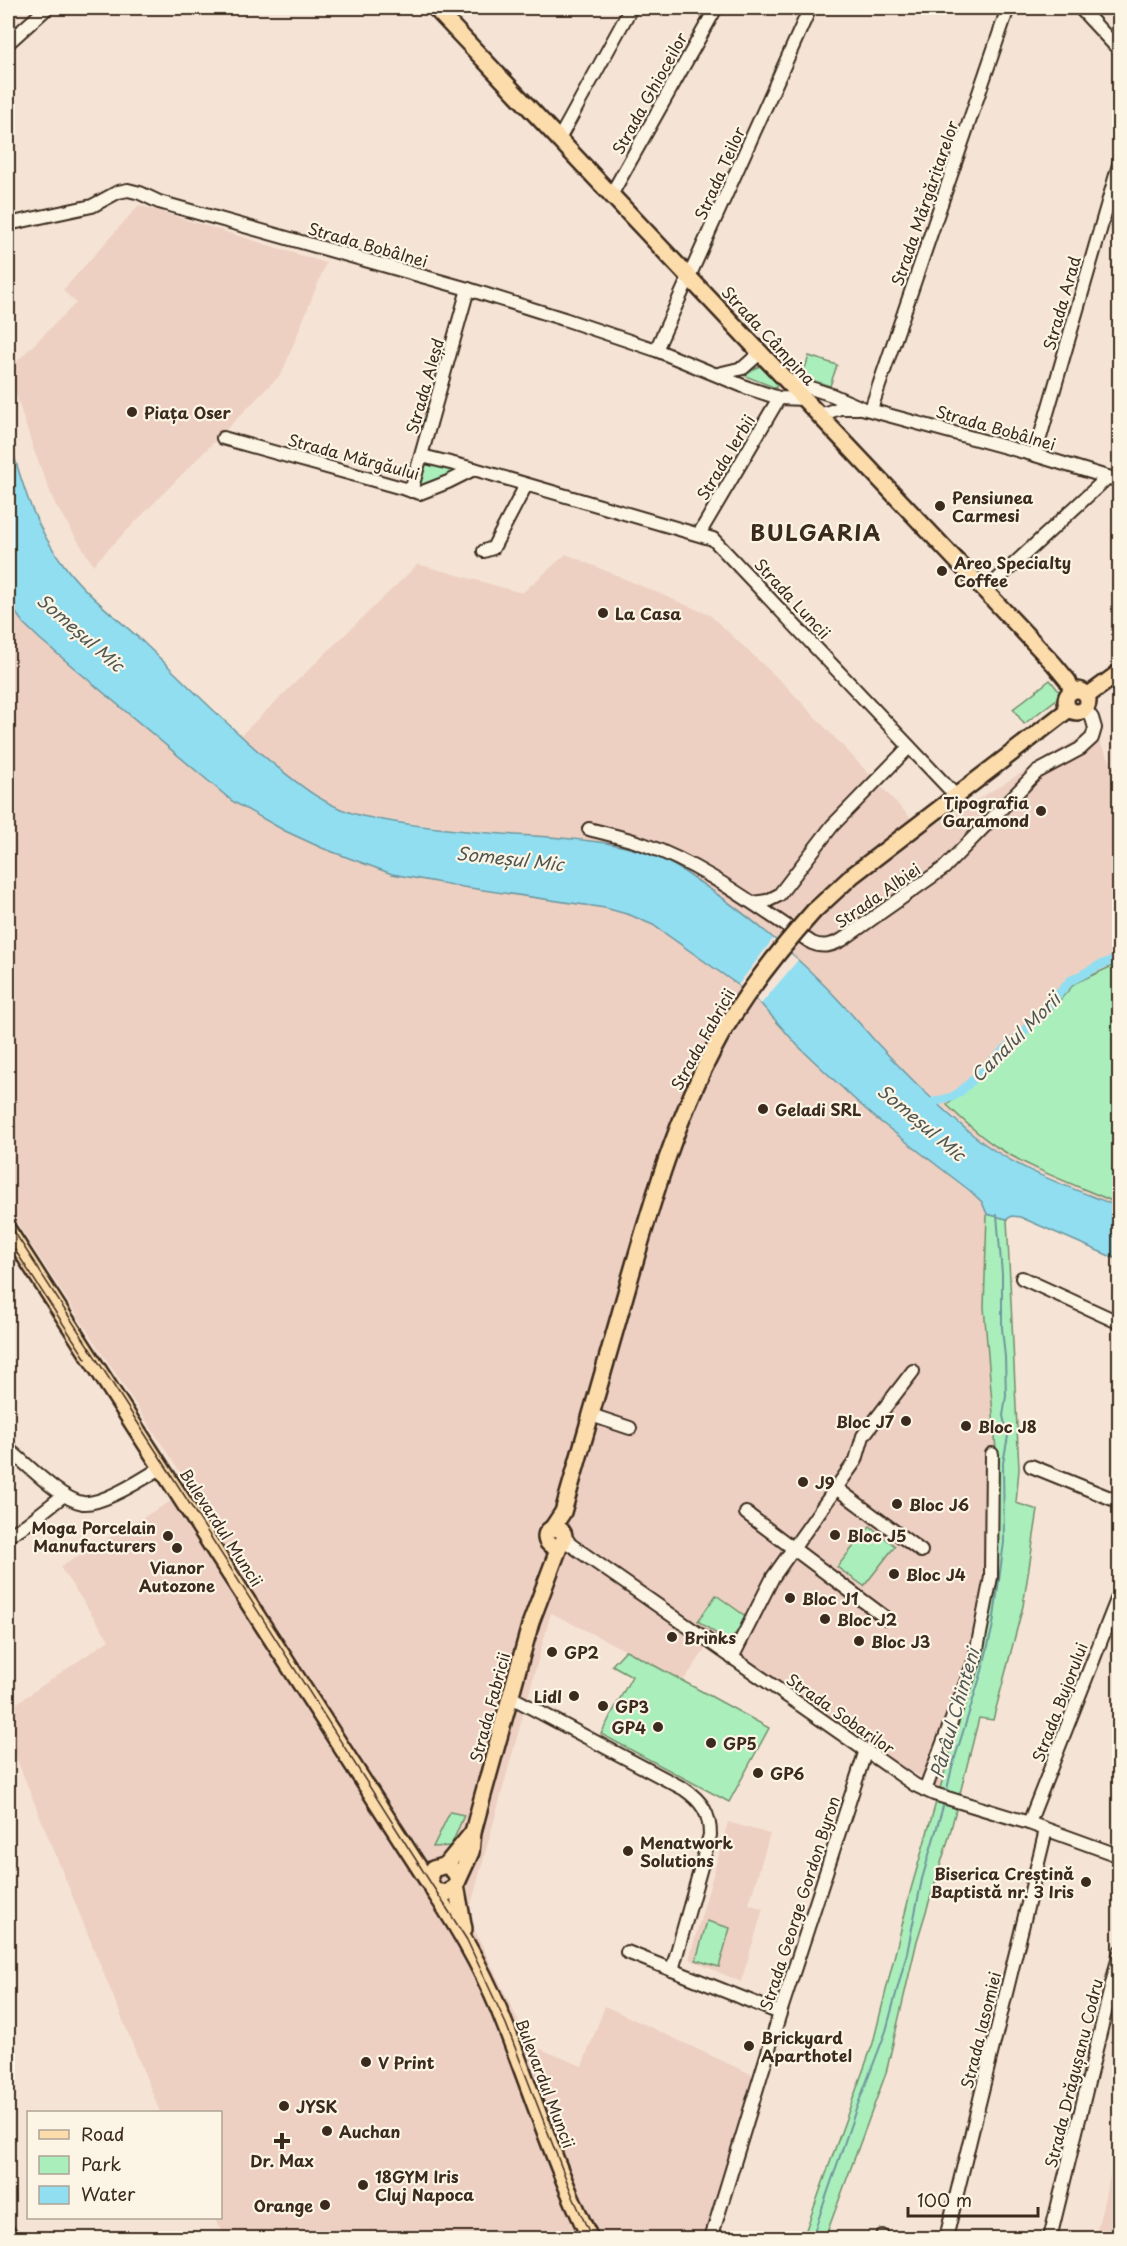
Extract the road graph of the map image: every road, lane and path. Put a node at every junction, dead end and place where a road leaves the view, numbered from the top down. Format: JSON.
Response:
{"nodes":[{"id":1,"x":47,"y":8,"type":"edge"},
{"id":2,"x":435,"y":8,"type":"edge"},
{"id":3,"x":631,"y":8,"type":"edge"},
{"id":4,"x":716,"y":8,"type":"edge"},
{"id":5,"x":810,"y":8,"type":"edge"},
{"id":6,"x":1008,"y":8,"type":"edge"},
{"id":7,"x":1080,"y":8,"type":"edge"},
{"id":8,"x":8,"y":43,"type":"edge"},
{"id":9,"x":1119,"y":51,"type":"edge"},
{"id":10,"x":559,"y":139,"type":"junction"},
{"id":11,"x":1119,"y":160,"type":"edge"},
{"id":12,"x":611,"y":195,"type":"junction"},
{"id":13,"x":8,"y":224,"type":"edge"},
{"id":14,"x":691,"y":277,"type":"junction"},
{"id":15,"x":468,"y":290,"type":"junction"},
{"id":16,"x":656,"y":350,"type":"junction"},
{"id":17,"x":761,"y":352,"type":"junction"},
{"id":18,"x":718,"y":374,"type":"junction"},
{"id":19,"x":786,"y":380,"type":"junction"},
{"id":20,"x":779,"y":398,"type":"junction"},
{"id":21,"x":805,"y":399,"type":"junction"},
{"id":22,"x":867,"y":409,"type":"junction"},
{"id":23,"x":820,"y":415,"type":"junction"},
{"id":24,"x":223,"y":438,"type":"dead end"},
{"id":25,"x":1035,"y":455,"type":"junction"},
{"id":26,"x":422,"y":456,"type":"junction"},
{"id":27,"x":474,"y":469,"type":"junction"},
{"id":28,"x":1114,"y":479,"type":"edge"},
{"id":29,"x":526,"y":485,"type":"junction"},
{"id":30,"x":411,"y":491,"type":"junction"},
{"id":31,"x":699,"y":534,"type":"junction"},
{"id":32,"x":484,"y":551,"type":"dead end"},
{"id":33,"x":985,"y":591,"type":"junction"},
{"id":34,"x":1119,"y":672,"type":"edge"},
{"id":35,"x":1081,"y":698,"type":"junction"},
{"id":36,"x":909,"y":747,"type":"junction"},
{"id":37,"x":956,"y":796,"type":"junction"},
{"id":38,"x":589,"y":829,"type":"dead end"},
{"id":39,"x":779,"y":895,"type":"junction"},
{"id":40,"x":754,"y":903,"type":"junction"},
{"id":41,"x":782,"y":923,"type":"junction"},
{"id":42,"x":8,"y":1230,"type":"edge"},
{"id":43,"x":1022,"y":1278,"type":"dead end"},
{"id":44,"x":1119,"y":1323,"type":"edge"},
{"id":45,"x":913,"y":1371,"type":"dead end"},
{"id":46,"x":591,"y":1415,"type":"junction"},
{"id":47,"x":630,"y":1428,"type":"dead end"},
{"id":48,"x":8,"y":1449,"type":"edge"},
{"id":49,"x":992,"y":1454,"type":"dead end"},
{"id":50,"x":1031,"y":1466,"type":"dead end"},
{"id":51,"x":162,"y":1467,"type":"junction"},
{"id":52,"x":836,"y":1488,"type":"junction"},
{"id":53,"x":64,"y":1495,"type":"junction"},
{"id":54,"x":1119,"y":1502,"type":"edge"},
{"id":55,"x":746,"y":1513,"type":"dead end"},
{"id":56,"x":8,"y":1536,"type":"edge"},
{"id":57,"x":560,"y":1539,"type":"junction"},
{"id":58,"x":793,"y":1548,"type":"junction"},
{"id":59,"x":921,"y":1551,"type":"dead end"},
{"id":60,"x":1119,"y":1592,"type":"edge"},
{"id":61,"x":886,"y":1618,"type":"dead end"},
{"id":62,"x":732,"y":1658,"type":"junction"},
{"id":63,"x":510,"y":1697,"type":"junction"},
{"id":64,"x":866,"y":1750,"type":"junction"},
{"id":65,"x":929,"y":1792,"type":"junction"},
{"id":66,"x":1029,"y":1823,"type":"junction"},
{"id":67,"x":1046,"y":1830,"type":"junction"},
{"id":68,"x":473,"y":1832,"type":"junction"},
{"id":69,"x":405,"y":1845,"type":"junction"},
{"id":70,"x":1119,"y":1856,"type":"edge"},
{"id":71,"x":444,"y":1865,"type":"junction"},
{"id":72,"x":457,"y":1882,"type":"junction"},
{"id":73,"x":432,"y":1887,"type":"junction"},
{"id":74,"x":466,"y":1941,"type":"junction"},
{"id":75,"x":1119,"y":1951,"type":"edge"},
{"id":76,"x":627,"y":1952,"type":"dead end"},
{"id":77,"x":672,"y":1970,"type":"junction"},
{"id":78,"x":780,"y":2013,"type":"junction"},
{"id":79,"x":8,"y":2230,"type":"edge"},
{"id":80,"x":13,"y":2238,"type":"edge"},
{"id":81,"x":590,"y":2238,"type":"edge"},
{"id":82,"x":711,"y":2238,"type":"edge"},
{"id":83,"x":946,"y":2238,"type":"edge"},
{"id":84,"x":1050,"y":2238,"type":"edge"}],
"edges":[{"from":1,"to":8,"type":"street"},
{"from":2,"to":10,"type":"main road","name":"Strada Câmpina"},
{"from":3,"to":10,"type":"street"},
{"from":4,"to":12,"type":"street","name":"Strada Ghioceilor"},
{"from":5,"to":14,"type":"street","name":"Strada Teilor"},
{"from":6,"to":22,"type":"street","name":"Strada Mărgăritarelor"},
{"from":7,"to":9,"type":"street"},
{"from":10,"to":12,"type":"main road","name":"Strada Câmpina"},
{"from":11,"to":25,"type":"street","name":"Strada Arad"},
{"from":12,"to":14,"type":"main road","name":"Strada Câmpina"},
{"from":13,"to":15,"type":"street","name":"Strada Bobâlnei"},
{"from":14,"to":16,"type":"street","name":"Strada Teilor"},
{"from":14,"to":17,"type":"main road","name":"Strada Câmpina"},
{"from":15,"to":16,"type":"street","name":"Strada Bobâlnei"},
{"from":15,"to":26,"type":"street","name":"Strada Aleșd"},
{"from":16,"to":18,"type":"street","name":"Strada Bobâlnei"},
{"from":17,"to":18,"type":"street"},
{"from":17,"to":19,"type":"main road","name":"Strada Câmpina"},
{"from":18,"to":20,"type":"street","name":"Strada Bobâlnei"},
{"from":19,"to":21,"type":"main road","name":"Strada Câmpina"},
{"from":19,"to":22,"type":"street","name":"Strada Bobâlnei"},
{"from":20,"to":21,"type":"street","name":"Strada Bobâlnei"},
{"from":20,"to":31,"type":"street","name":"Strada Ierbii"},
{"from":21,"to":23,"type":"main road","name":"Strada Câmpina"},
{"from":22,"to":23,"type":"street","name":"Strada Bobâlnei"},
{"from":22,"to":25,"type":"street","name":"Strada Bobâlnei"},
{"from":23,"to":33,"type":"main road","name":"Strada Câmpina"},
{"from":24,"to":30,"type":"street","name":"Strada Mărgăului"},
{"from":25,"to":28,"type":"street","name":"Strada Bobâlnei"},
{"from":26,"to":27,"type":"street","name":"Strada Luncii"},
{"from":26,"to":30,"type":"street","name":"Strada Aleșd"},
{"from":27,"to":29,"type":"street","name":"Strada Luncii"},
{"from":27,"to":30,"type":"street","name":"Strada Mărgăului"},
{"from":28,"to":33,"type":"street"},
{"from":29,"to":31,"type":"street","name":"Strada Luncii"},
{"from":29,"to":32,"type":"street"},
{"from":31,"to":36,"type":"street","name":"Strada Luncii"},
{"from":33,"to":35,"type":"main road","name":"Strada Câmpina"},
{"from":34,"to":35,"type":"main road"},
{"from":35,"to":37,"type":"main road","name":"Strada Fabricii"},
{"from":35,"to":41,"type":"street","name":"Strada Albiei"},
{"from":36,"to":37,"type":"street","name":"Strada Luncii"},
{"from":36,"to":39,"type":"street"},
{"from":37,"to":46,"type":"main road","name":"Strada Fabricii","bridge":true},
{"from":38,"to":40,"type":"street","name":"Strada Albiei"},
{"from":39,"to":40,"type":"street"},
{"from":39,"to":41,"type":"street"},
{"from":40,"to":41,"type":"street","name":"Strada Albiei"},
{"from":42,"to":51,"type":"main road","name":"Bulevardul Muncii"},
{"from":43,"to":44,"type":"street"},
{"from":45,"to":52,"type":"street"},
{"from":46,"to":47,"type":"street"},
{"from":46,"to":57,"type":"main road","name":"Strada Fabricii"},
{"from":48,"to":53,"type":"street"},
{"from":49,"to":65,"type":"street"},
{"from":50,"to":54,"type":"street"},
{"from":51,"to":53,"type":"street"},
{"from":51,"to":69,"type":"main road","name":"Bulevardul Muncii"},
{"from":52,"to":58,"type":"street"},
{"from":52,"to":59,"type":"street"},
{"from":53,"to":56,"type":"street"},
{"from":55,"to":58,"type":"street"},
{"from":57,"to":62,"type":"street","name":"Strada Sobarilor"},
{"from":57,"to":63,"type":"main road","name":"Strada Fabricii"},
{"from":58,"to":61,"type":"street"},
{"from":58,"to":62,"type":"street"},
{"from":60,"to":66,"type":"street","name":"Strada Bujorului"},
{"from":62,"to":64,"type":"street","name":"Strada Sobarilor"},
{"from":63,"to":68,"type":"main road","name":"Strada Fabricii"},
{"from":63,"to":77,"type":"street"},
{"from":64,"to":65,"type":"street","name":"Strada Sobarilor"},
{"from":64,"to":78,"type":"street","name":"Strada George Gordon Byron"},
{"from":65,"to":66,"type":"street","name":"Strada Sobarilor"},
{"from":66,"to":67,"type":"street","name":"Strada Sobarilor"},
{"from":67,"to":70,"type":"street","name":"Strada Sobarilor"},
{"from":67,"to":83,"type":"street","name":"Strada Iasomiei"},
{"from":68,"to":71,"type":"main road","name":"Strada Fabricii"},
{"from":68,"to":72,"type":"main road","name":"Strada Fabricii"},
{"from":69,"to":71,"type":"main road","name":"Bulevardul Muncii"},
{"from":69,"to":73,"type":"main road","name":"Bulevardul Muncii"},
{"from":71,"to":72,"type":"main road"},
{"from":71,"to":73,"type":"main road"},
{"from":72,"to":73,"type":"main road"},
{"from":72,"to":74,"type":"main road","name":"Bulevardul Muncii"},
{"from":73,"to":74,"type":"main road","name":"Bulevardul Muncii"},
{"from":74,"to":81,"type":"main road","name":"Bulevardul Muncii"},
{"from":75,"to":84,"type":"street","name":"Strada Drăgușanu Codru"},
{"from":76,"to":77,"type":"street"},
{"from":77,"to":78,"type":"street"},
{"from":78,"to":82,"type":"street","name":"Strada George Gordon Byron"},
{"from":79,"to":80,"type":"street"}]}
